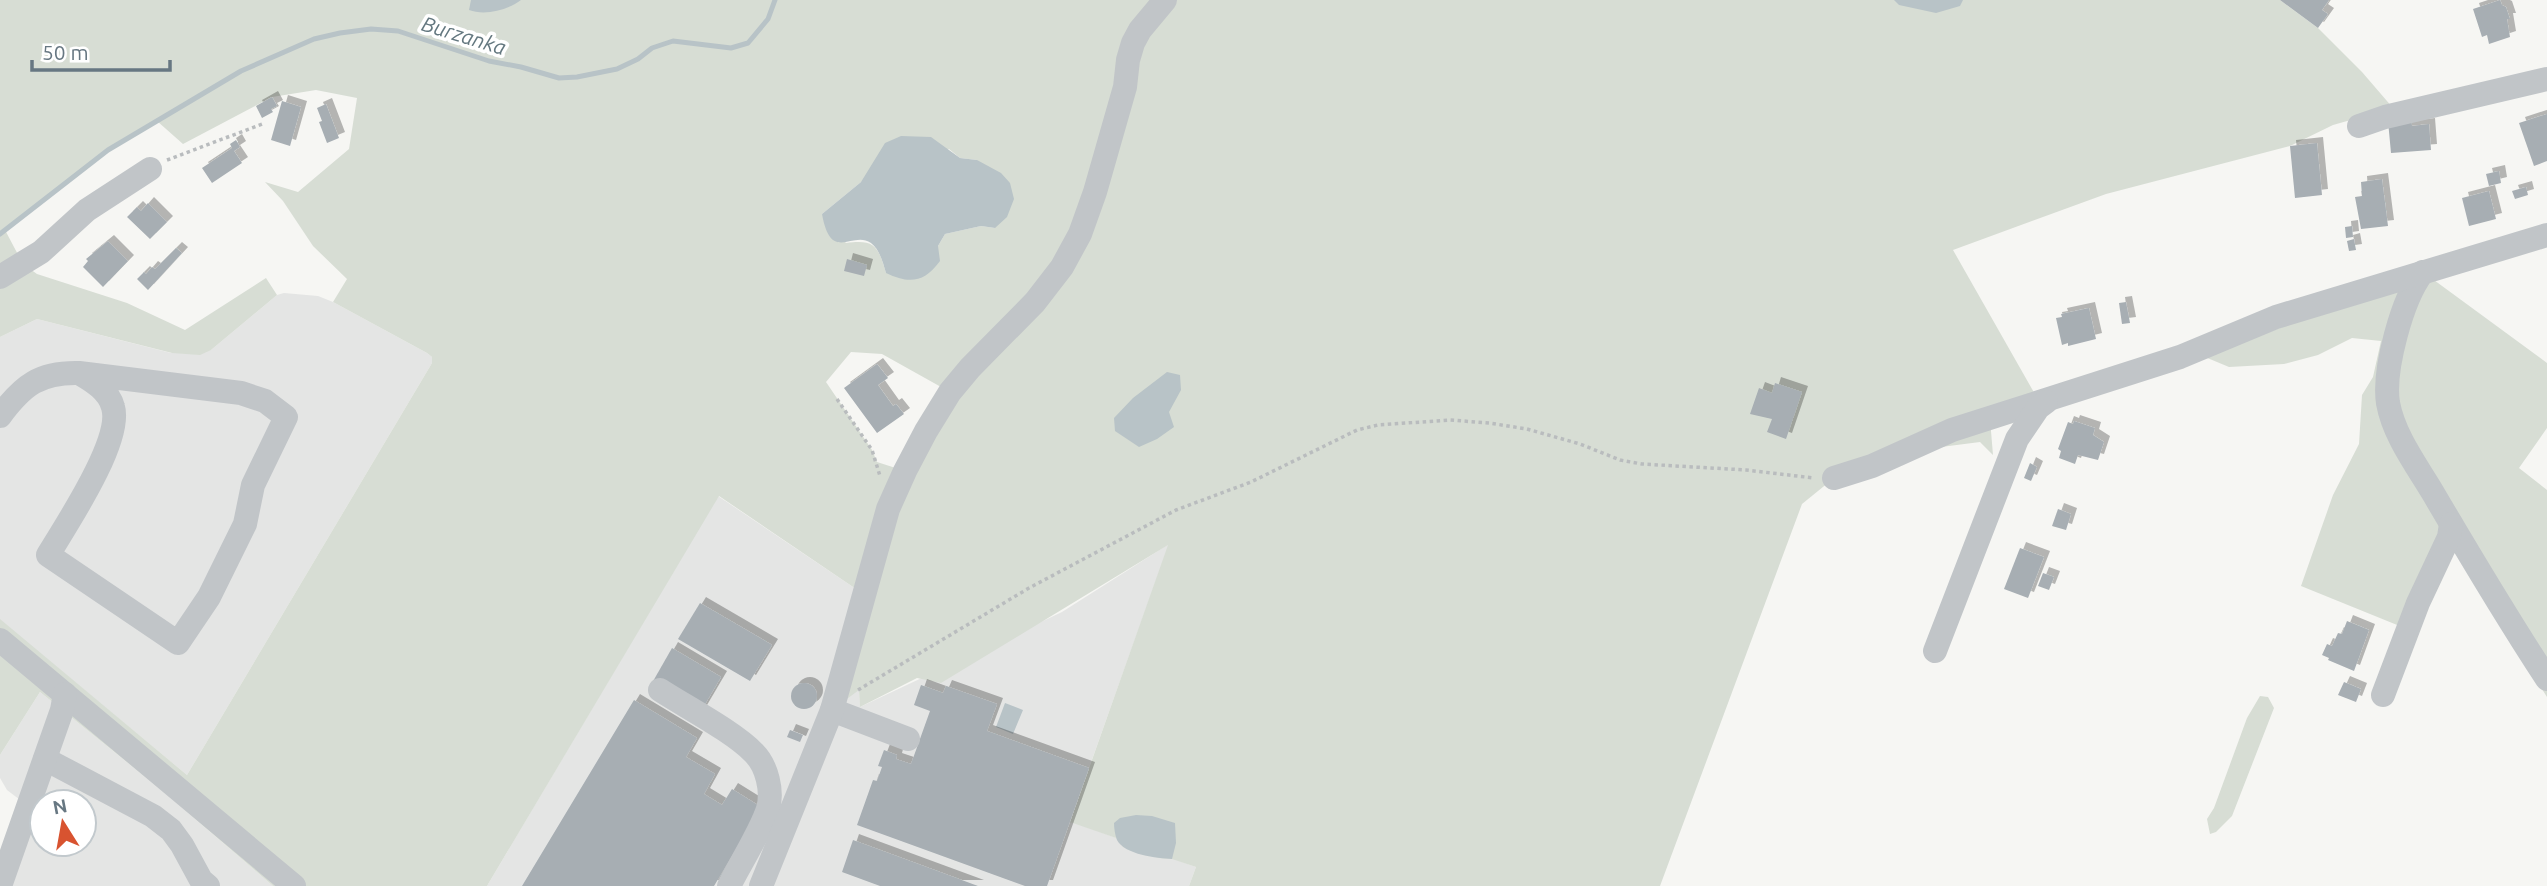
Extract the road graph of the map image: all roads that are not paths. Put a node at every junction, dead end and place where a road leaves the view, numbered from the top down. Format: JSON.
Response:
{"nodes":[{"id":1,"x":1165,"y":0,"type":"edge"},
{"id":2,"x":2547,"y":79,"type":"edge"},
{"id":3,"x":2359,"y":126,"type":"dead end"},
{"id":4,"x":150,"y":169,"type":"road end"},
{"id":5,"x":2547,"y":235,"type":"edge"},
{"id":6,"x":2423,"y":272,"type":"junction"},
{"id":7,"x":0,"y":277,"type":"edge"},
{"id":8,"x":79,"y":373,"type":"junction"},
{"id":9,"x":2053,"y":398,"type":"junction"},
{"id":10,"x":0,"y":416,"type":"edge"},
{"id":11,"x":1834,"y":478,"type":"road end"},
{"id":12,"x":2451,"y":524,"type":"junction"},
{"id":13,"x":0,"y":640,"type":"edge"},
{"id":14,"x":1935,"y":651,"type":"dead end"},
{"id":15,"x":2547,"y":679,"type":"edge"},
{"id":16,"x":660,"y":691,"type":"dead end"},
{"id":17,"x":65,"y":694,"type":"junction"},
{"id":18,"x":2383,"y":695,"type":"dead end"},
{"id":19,"x":832,"y":710,"type":"junction"},
{"id":20,"x":908,"y":739,"type":"dead end"},
{"id":21,"x":45,"y":759,"type":"junction"},
{"id":22,"x":200,"y":884,"type":"edge"},
{"id":23,"x":0,"y":886,"type":"edge"},
{"id":24,"x":294,"y":886,"type":"edge"},
{"id":25,"x":729,"y":886,"type":"edge"},
{"id":26,"x":761,"y":886,"type":"edge"}],
"edges":[{"from":1,"to":19,"type":"lane"},
{"from":2,"to":3,"type":"lane"},
{"from":4,"to":7,"type":"lane"},
{"from":5,"to":6,"type":"lane"},
{"from":6,"to":9,"type":"lane"},
{"from":6,"to":12,"type":"lane"},
{"from":8,"to":8,"type":"lane"},
{"from":8,"to":10,"type":"lane"},
{"from":9,"to":11,"type":"lane"},
{"from":9,"to":14,"type":"lane"},
{"from":12,"to":15,"type":"lane"},
{"from":12,"to":18,"type":"lane"},
{"from":13,"to":17,"type":"lane"},
{"from":16,"to":25,"type":"lane"},
{"from":17,"to":21,"type":"lane"},
{"from":17,"to":24,"type":"lane"},
{"from":19,"to":20,"type":"lane"},
{"from":19,"to":26,"type":"lane"},
{"from":21,"to":22,"type":"lane"},
{"from":21,"to":23,"type":"lane"}]}
